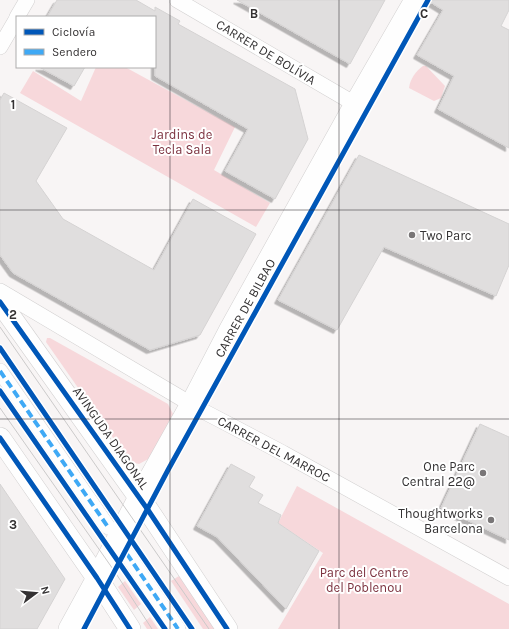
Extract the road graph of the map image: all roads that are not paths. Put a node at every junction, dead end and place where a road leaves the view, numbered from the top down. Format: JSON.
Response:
{"nodes":[{"id":1,"x":27,"y":0,"type":"edge"},
{"id":2,"x":177,"y":0,"type":"edge"},
{"id":3,"x":415,"y":0,"type":"edge"},
{"id":4,"x":18,"y":16,"type":"edge"},
{"id":5,"x":16,"y":19,"type":"edge"},
{"id":6,"x":0,"y":48,"type":"edge"},
{"id":7,"x":355,"y":104,"type":"junction"},
{"id":8,"x":0,"y":291,"type":"edge"},
{"id":9,"x":0,"y":302,"type":"edge"},
{"id":10,"x":0,"y":371,"type":"edge"},
{"id":11,"x":191,"y":404,"type":"junction"},
{"id":12,"x":0,"y":438,"type":"edge"},
{"id":13,"x":139,"y":497,"type":"junction"},
{"id":14,"x":108,"y":527,"type":"dead end"},
{"id":15,"x":127,"y":554,"type":"dead end"},
{"id":16,"x":97,"y":578,"type":"junction"},
{"id":17,"x":509,"y":578,"type":"edge"},
{"id":18,"x":68,"y":629,"type":"edge"},
{"id":19,"x":130,"y":629,"type":"edge"},
{"id":20,"x":178,"y":629,"type":"edge"},
{"id":21,"x":227,"y":629,"type":"edge"}],
"edges":[{"from":1,"to":4,"type":"street"},
{"from":2,"to":7,"type":"street","name":"CARRER DE BOLÍVIA"},
{"from":3,"to":7,"type":"main road","name":"CARRER DE BILBAO"},
{"from":5,"to":6,"type":"street"},
{"from":7,"to":11,"type":"main road","name":"CARRER DE BILBAO"},
{"from":8,"to":11,"type":"street","name":"CARRER DEL MARROC"},
{"from":9,"to":13,"type":"main road","name":"AVINGUDA DIAGONAL"},
{"from":10,"to":14,"type":"street"},
{"from":11,"to":13,"type":"main road","name":"CARRER DE BILBAO"},
{"from":11,"to":17,"type":"street","name":"CARRER DEL MARROC"},
{"from":12,"to":16,"type":"main road"},
{"from":13,"to":16,"type":"main road","name":"CARRER DE BILBAO"},
{"from":13,"to":21,"type":"main road","name":"AVINGUDA DIAGONAL"},
{"from":15,"to":20,"type":"street"},
{"from":16,"to":18,"type":"main road","name":"CARRER DE BILBAO"},
{"from":16,"to":19,"type":"main road"}]}
